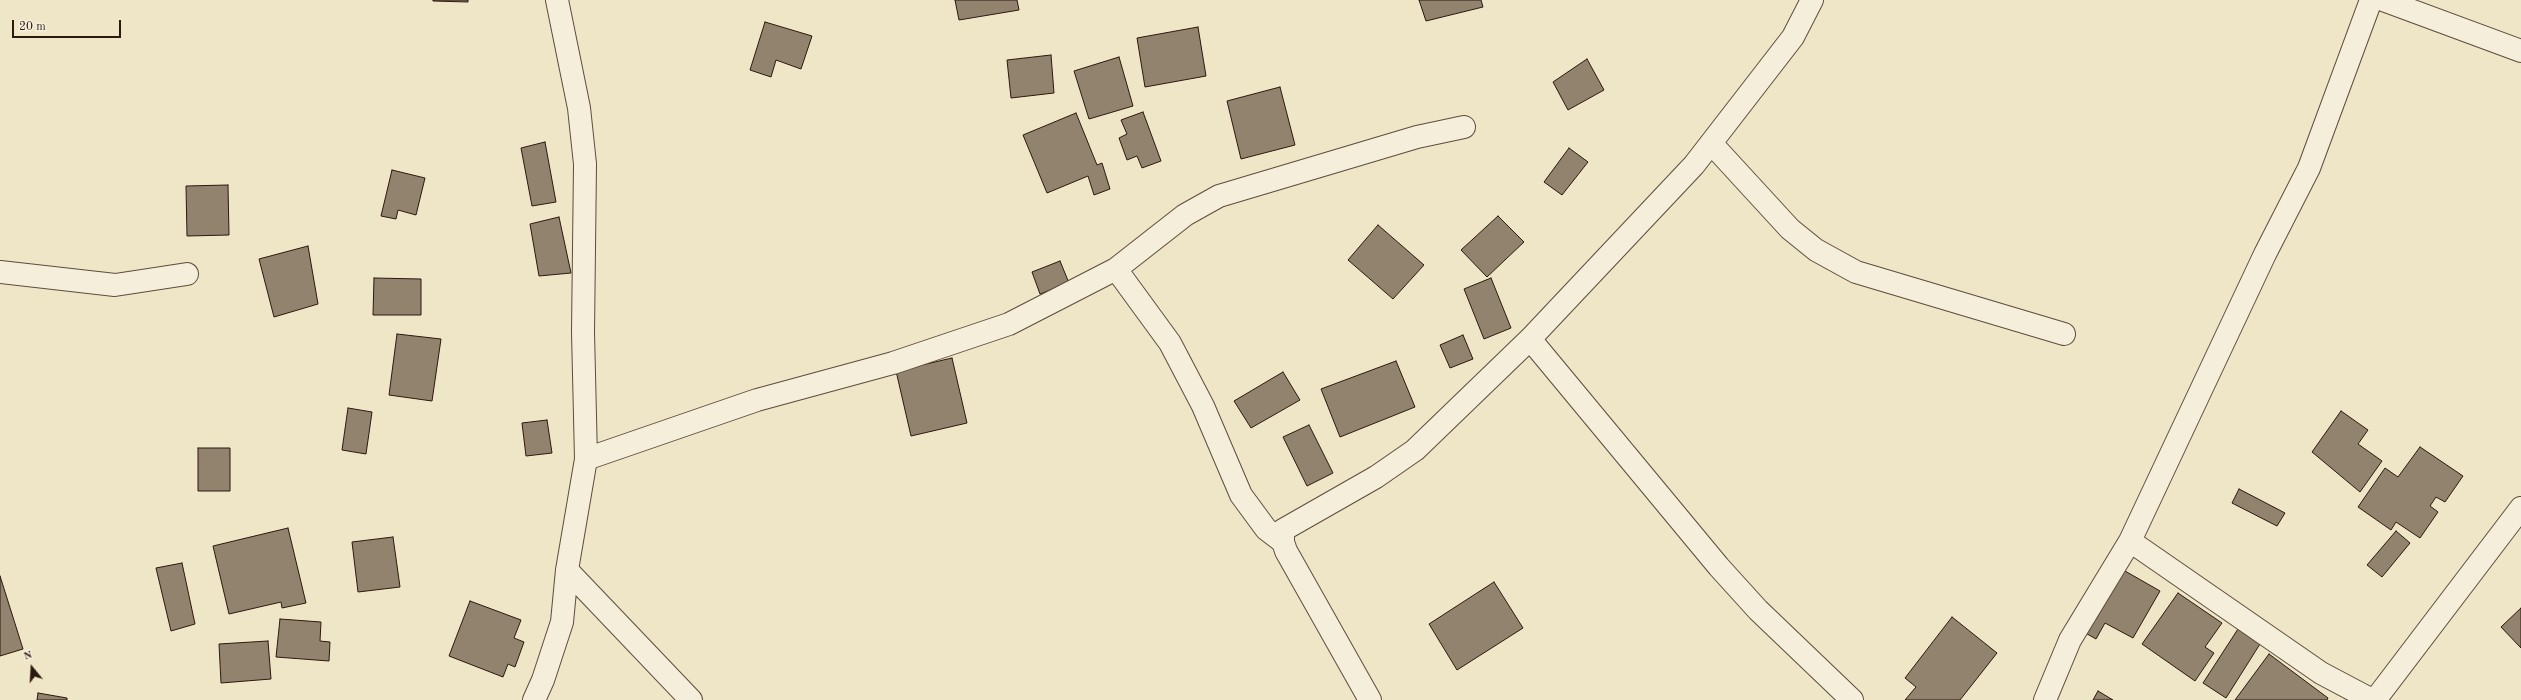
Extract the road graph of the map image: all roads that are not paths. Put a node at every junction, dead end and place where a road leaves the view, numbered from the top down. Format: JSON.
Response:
{"nodes":[{"id":1,"x":557,"y":0,"type":"edge"},
{"id":2,"x":1812,"y":0,"type":"edge"},
{"id":3,"x":2371,"y":0,"type":"edge"},
{"id":4,"x":2383,"y":0,"type":"edge"},
{"id":5,"x":2521,"y":51,"type":"edge"},
{"id":6,"x":1464,"y":127,"type":"dead end"},
{"id":7,"x":1711,"y":143,"type":"junction"},
{"id":8,"x":1116,"y":269,"type":"junction"},
{"id":9,"x":0,"y":272,"type":"edge"},
{"id":10,"x":187,"y":274,"type":"dead end"},
{"id":11,"x":2064,"y":334,"type":"dead end"},
{"id":12,"x":1530,"y":339,"type":"junction"},
{"id":13,"x":586,"y":459,"type":"junction"},
{"id":14,"x":2519,"y":514,"type":"edge"},
{"id":15,"x":2130,"y":541,"type":"junction"},
{"id":16,"x":1282,"y":542,"type":"junction"},
{"id":17,"x":568,"y":570,"type":"junction"},
{"id":18,"x":534,"y":700,"type":"edge"},
{"id":19,"x":691,"y":700,"type":"edge"},
{"id":20,"x":1370,"y":700,"type":"edge"},
{"id":21,"x":1852,"y":700,"type":"edge"},
{"id":22,"x":2045,"y":700,"type":"edge"},
{"id":23,"x":2374,"y":700,"type":"edge"}],
"edges":[{"from":1,"to":13,"type":"street"},
{"from":2,"to":7,"type":"street"},
{"from":3,"to":15,"type":"street"},
{"from":4,"to":5,"type":"street"},
{"from":6,"to":8,"type":"street"},
{"from":7,"to":11,"type":"street"},
{"from":7,"to":12,"type":"street"},
{"from":8,"to":13,"type":"street"},
{"from":8,"to":16,"type":"street"},
{"from":9,"to":10,"type":"street"},
{"from":12,"to":16,"type":"street"},
{"from":12,"to":21,"type":"street"},
{"from":13,"to":17,"type":"street"},
{"from":14,"to":23,"type":"street"},
{"from":15,"to":22,"type":"street"},
{"from":15,"to":23,"type":"street"},
{"from":16,"to":20,"type":"street"},
{"from":17,"to":18,"type":"street"},
{"from":17,"to":19,"type":"street"}]}
